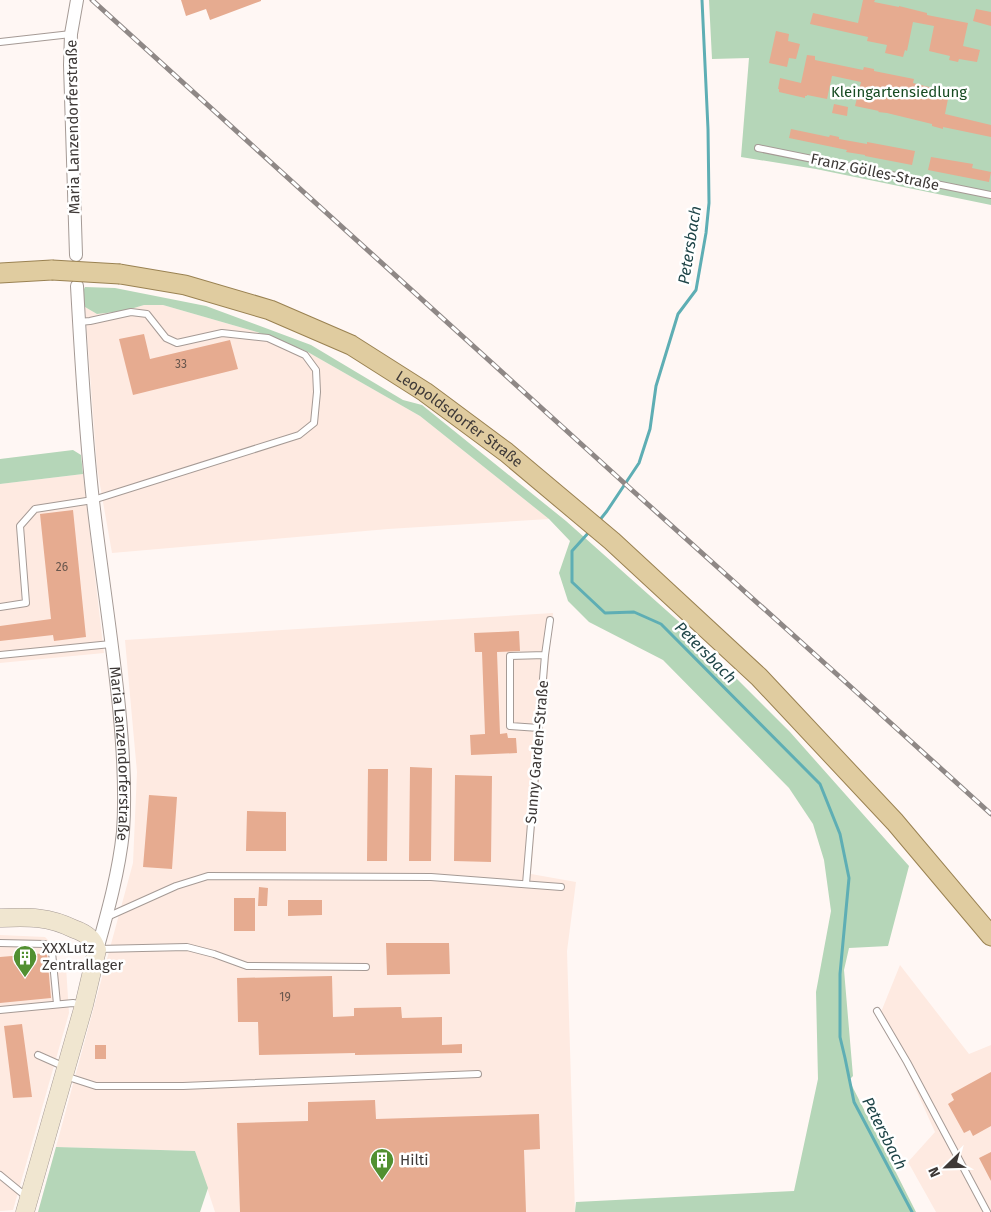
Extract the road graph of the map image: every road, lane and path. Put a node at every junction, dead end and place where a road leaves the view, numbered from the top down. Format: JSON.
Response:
{"nodes":[{"id":1,"x":77,"y":0,"type":"edge"},
{"id":2,"x":71,"y":34,"type":"junction"},
{"id":3,"x":0,"y":42,"type":"edge"},
{"id":4,"x":758,"y":148,"type":"dead end"},
{"id":5,"x":991,"y":195,"type":"edge"},
{"id":6,"x":76,"y":255,"type":"dead end"},
{"id":7,"x":0,"y":274,"type":"edge"},
{"id":8,"x":77,"y":286,"type":"dead end"},
{"id":9,"x":79,"y":322,"type":"junction"},
{"id":10,"x":93,"y":500,"type":"junction"},
{"id":11,"x":0,"y":607,"type":"edge"},
{"id":12,"x":550,"y":620,"type":"dead end"},
{"id":13,"x":111,"y":644,"type":"junction"},
{"id":14,"x":0,"y":655,"type":"edge"},
{"id":15,"x":545,"y":655,"type":"junction"},
{"id":16,"x":540,"y":728,"type":"junction"},
{"id":17,"x":526,"y":884,"type":"junction"},
{"id":18,"x":561,"y":887,"type":"dead end"},
{"id":19,"x":106,"y":917,"type":"junction"},
{"id":20,"x":0,"y":918,"type":"edge"},
{"id":21,"x":991,"y":936,"type":"edge"},
{"id":22,"x":0,"y":943,"type":"edge"},
{"id":23,"x":97,"y":950,"type":"junction"},
{"id":24,"x":366,"y":967,"type":"dead end"},
{"id":25,"x":55,"y":1005,"type":"junction"},
{"id":26,"x":84,"y":1005,"type":"junction"},
{"id":27,"x":0,"y":1010,"type":"edge"},
{"id":28,"x":877,"y":1011,"type":"dead end"},
{"id":29,"x":38,"y":1055,"type":"dead end"},
{"id":30,"x":65,"y":1072,"type":"junction"},
{"id":31,"x":478,"y":1074,"type":"dead end"},
{"id":32,"x":0,"y":1175,"type":"edge"},
{"id":33,"x":27,"y":1205,"type":"edge"},
{"id":34,"x":986,"y":1212,"type":"edge"}],
"edges":[{"from":1,"to":2,"type":"street","name":"Maria Lanzendorferstraße"},
{"from":2,"to":3,"type":"lane"},
{"from":2,"to":6,"type":"street","name":"Maria Lanzendorferstraße"},
{"from":4,"to":5,"type":"lane","name":"Franz Gölles-Straße"},
{"from":7,"to":21,"type":"main road","name":"Leopoldsdorfer Straße","bridge":true},
{"from":8,"to":9,"type":"street","name":"Maria Lanzendorferstraße"},
{"from":9,"to":10,"type":"street","name":"Maria Lanzendorferstraße"},
{"from":9,"to":10,"type":"lane"},
{"from":10,"to":11,"type":"lane"},
{"from":10,"to":13,"type":"street","name":"Maria Lanzendorferstraße"},
{"from":12,"to":15,"type":"lane","name":"Sunny Garden-Straße"},
{"from":13,"to":14,"type":"lane"},
{"from":13,"to":19,"type":"street","name":"Maria Lanzendorferstraße"},
{"from":15,"to":16,"type":"lane","name":"Sunny Garden-Straße"},
{"from":15,"to":16,"type":"lane"},
{"from":16,"to":17,"type":"lane","name":"Sunny Garden-Straße"},
{"from":17,"to":18,"type":"lane"},
{"from":17,"to":19,"type":"lane"},
{"from":19,"to":23,"type":"street","name":"Maria Lanzendorferstraße"},
{"from":20,"to":23,"type":"street"},
{"from":22,"to":25,"type":"lane"},
{"from":23,"to":24,"type":"lane"},
{"from":23,"to":26,"type":"street","name":"Maria Lanzendorferstraße"},
{"from":25,"to":26,"type":"lane"},
{"from":25,"to":27,"type":"lane"},
{"from":26,"to":30,"type":"street","name":"Maria Lanzendorferstraße"},
{"from":28,"to":34,"type":"lane"},
{"from":29,"to":30,"type":"lane"},
{"from":30,"to":31,"type":"lane"},
{"from":30,"to":33,"type":"street","name":"Maria Lanzendorferstraße"},
{"from":32,"to":33,"type":"lane"}]}
